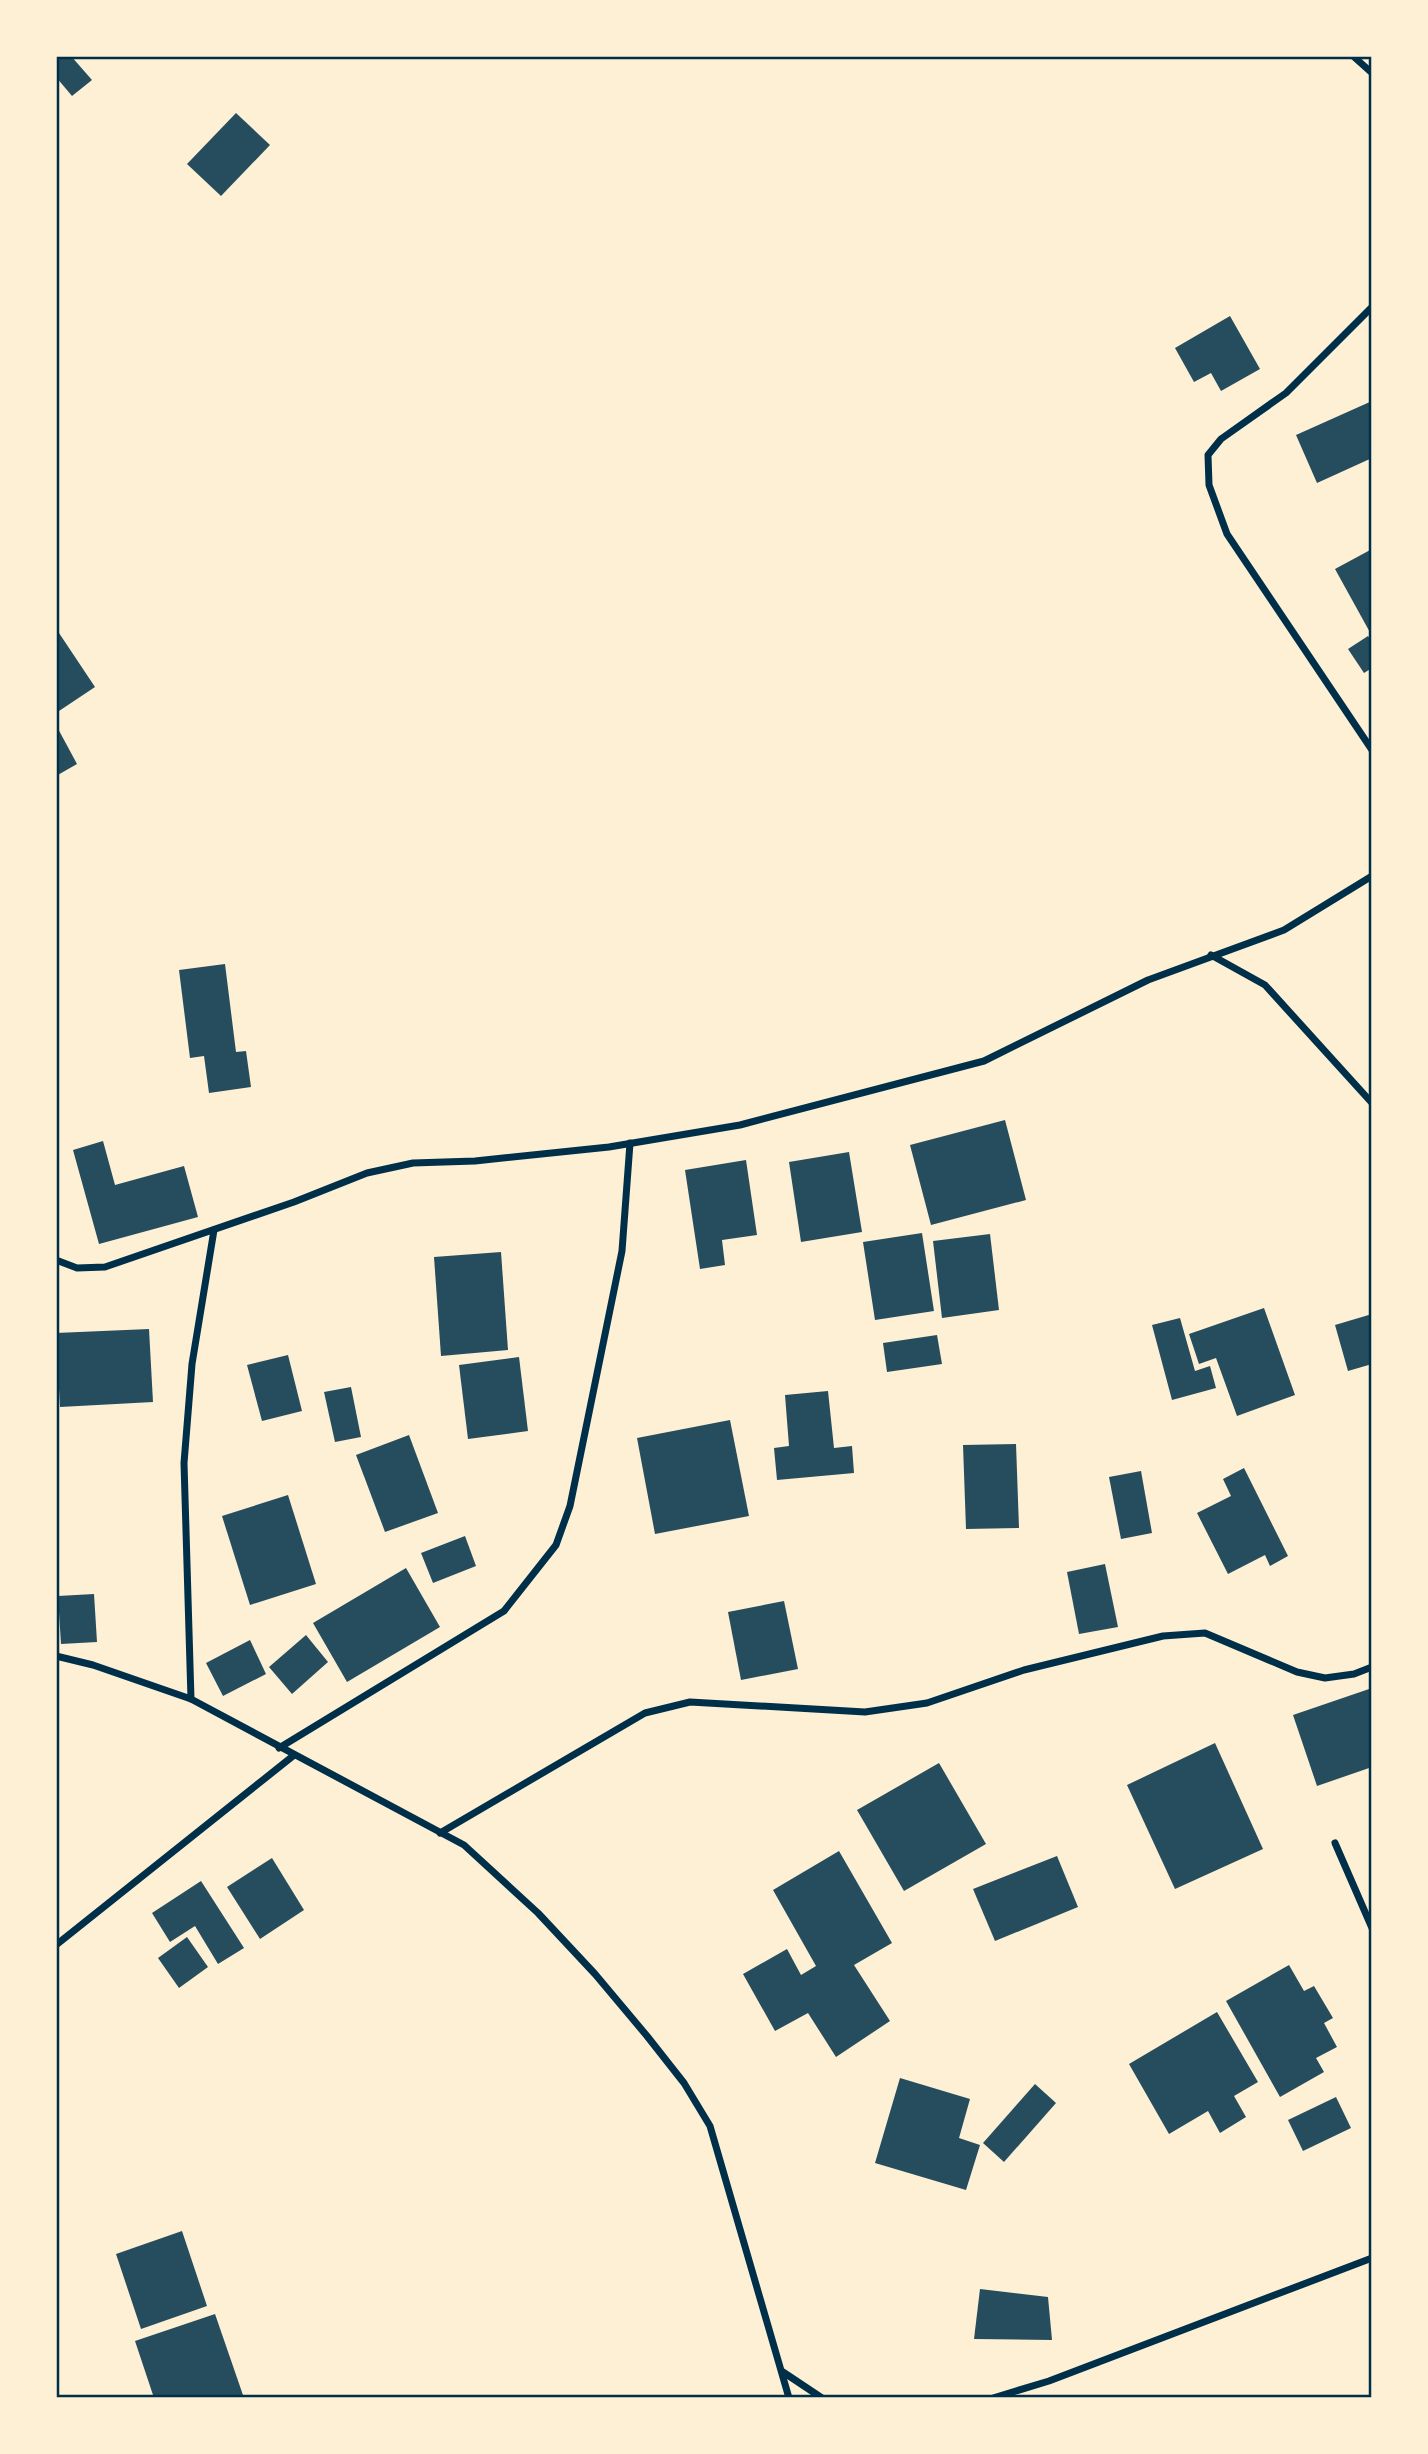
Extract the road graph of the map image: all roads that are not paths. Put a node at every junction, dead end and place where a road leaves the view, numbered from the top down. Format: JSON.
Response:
{"nodes":[{"id":1,"x":1353,"y":56,"type":"edge"},
{"id":2,"x":1372,"y":73,"type":"edge"},
{"id":3,"x":1372,"y":307,"type":"edge"},
{"id":4,"x":1372,"y":750,"type":"edge"},
{"id":5,"x":1372,"y":876,"type":"edge"},
{"id":6,"x":1212,"y":956,"type":"junction"},
{"id":7,"x":1372,"y":1103,"type":"edge"},
{"id":8,"x":630,"y":1143,"type":"junction"},
{"id":9,"x":214,"y":1230,"type":"junction"},
{"id":10,"x":56,"y":1260,"type":"edge"},
{"id":11,"x":56,"y":1656,"type":"edge"},
{"id":12,"x":1372,"y":1667,"type":"edge"},
{"id":13,"x":191,"y":1699,"type":"junction"},
{"id":14,"x":279,"y":1748,"type":"junction"},
{"id":15,"x":293,"y":1756,"type":"junction"},
{"id":16,"x":440,"y":1833,"type":"junction"},
{"id":17,"x":1335,"y":1843,"type":"dead end"},
{"id":18,"x":1372,"y":1928,"type":"edge"},
{"id":19,"x":56,"y":1945,"type":"edge"},
{"id":20,"x":1372,"y":2258,"type":"edge"},
{"id":21,"x":783,"y":2371,"type":"junction"},
{"id":22,"x":789,"y":2398,"type":"edge"},
{"id":23,"x":822,"y":2398,"type":"edge"},
{"id":24,"x":993,"y":2398,"type":"edge"}],
"edges":[{"from":1,"to":2,"type":"street"},
{"from":3,"to":4,"type":"street"},
{"from":5,"to":6,"type":"street"},
{"from":6,"to":7,"type":"street"},
{"from":6,"to":8,"type":"street"},
{"from":8,"to":9,"type":"street"},
{"from":8,"to":14,"type":"street"},
{"from":9,"to":10,"type":"street"},
{"from":9,"to":13,"type":"street"},
{"from":11,"to":13,"type":"street"},
{"from":12,"to":16,"type":"street"},
{"from":13,"to":14,"type":"street"},
{"from":14,"to":15,"type":"street"},
{"from":15,"to":16,"type":"street"},
{"from":15,"to":19,"type":"street"},
{"from":16,"to":21,"type":"street"},
{"from":17,"to":18,"type":"street"},
{"from":20,"to":24,"type":"street"},
{"from":21,"to":22,"type":"street"},
{"from":21,"to":23,"type":"street"}]}
